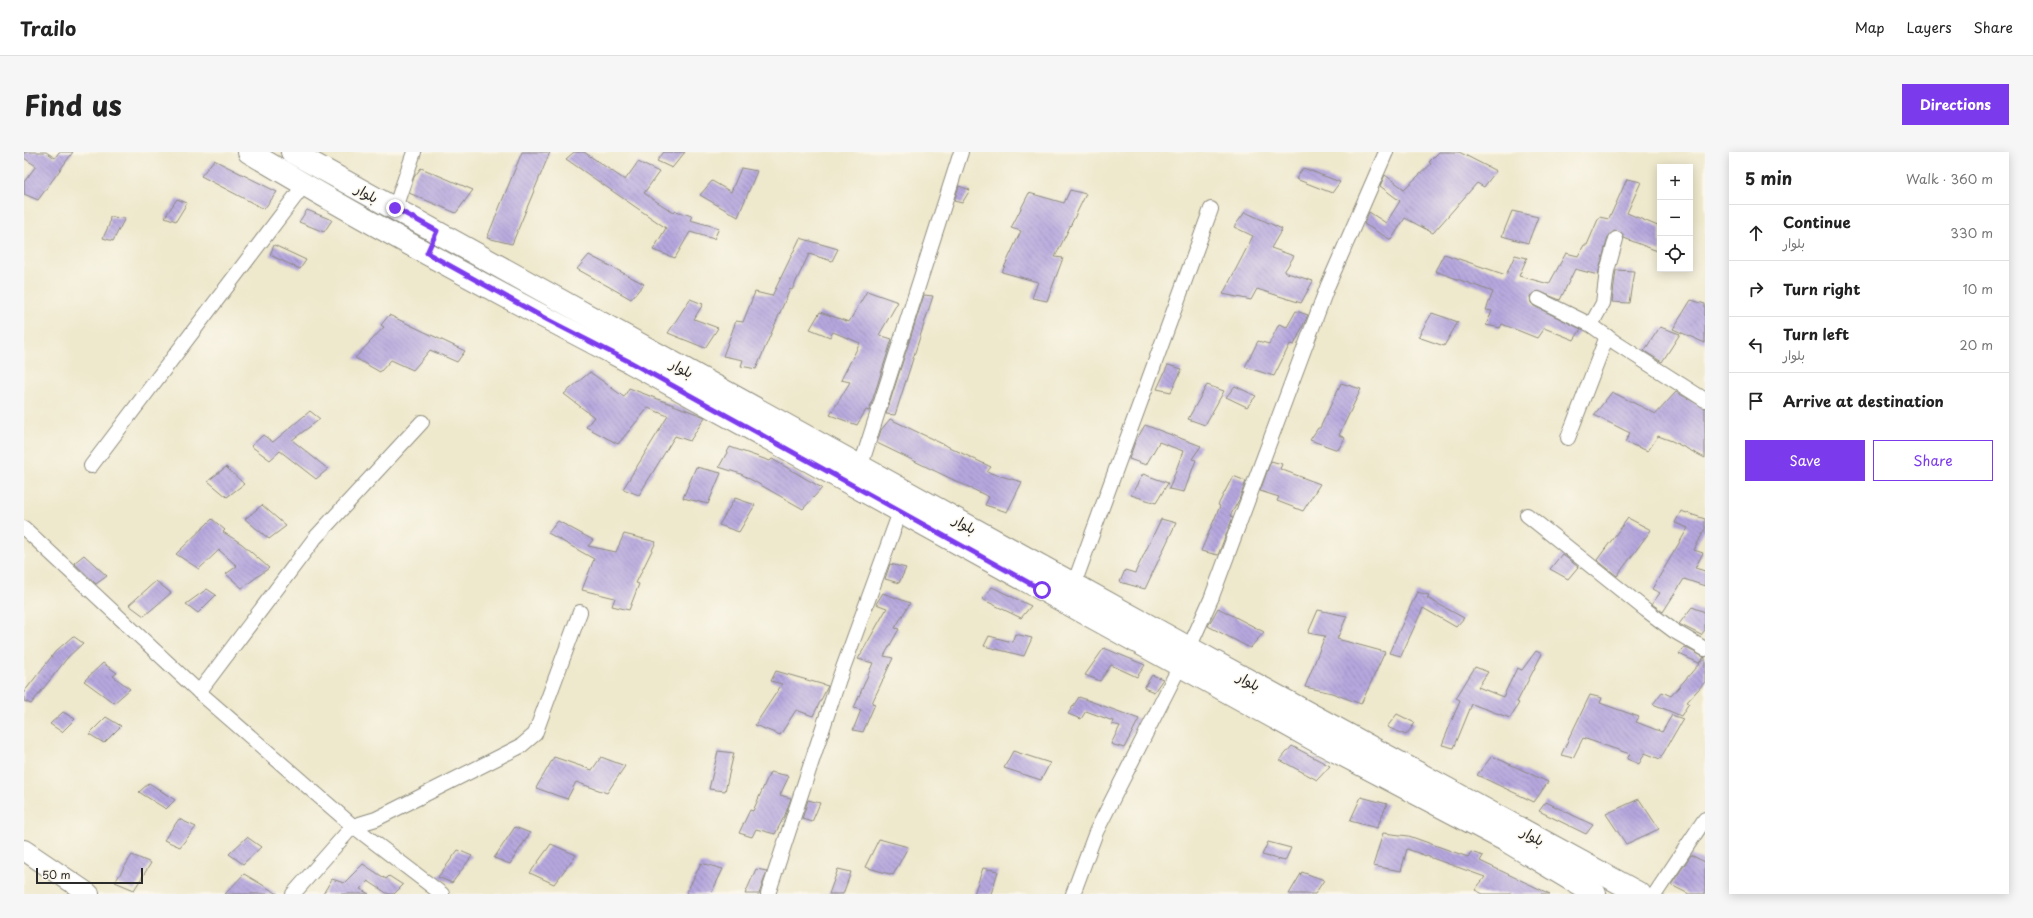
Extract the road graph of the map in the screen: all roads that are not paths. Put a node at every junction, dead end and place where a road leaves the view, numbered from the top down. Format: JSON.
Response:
{"nodes":[{"id":1,"x":248,"y":152,"type":"edge"},
{"id":2,"x":292,"y":152,"type":"edge"},
{"id":3,"x":414,"y":152,"type":"edge"},
{"id":4,"x":961,"y":152,"type":"edge"},
{"id":5,"x":1386,"y":152,"type":"edge"},
{"id":6,"x":304,"y":185,"type":"junction"},
{"id":7,"x":395,"y":208,"type":"junction"},
{"id":8,"x":1211,"y":209,"type":"dead end"},
{"id":9,"x":437,"y":231,"type":"junction"},
{"id":10,"x":1616,"y":239,"type":"dead end"},
{"id":11,"x":427,"y":253,"type":"junction"},
{"id":12,"x":1538,"y":299,"type":"dead end"},
{"id":13,"x":1591,"y":325,"type":"junction"},
{"id":14,"x":1606,"y":336,"type":"junction"},
{"id":15,"x":1705,"y":400,"type":"edge"},
{"id":16,"x":422,"y":422,"type":"dead end"},
{"id":17,"x":1568,"y":438,"type":"dead end"},
{"id":18,"x":861,"y":465,"type":"junction"},
{"id":19,"x":91,"y":466,"type":"dead end"},
{"id":20,"x":900,"y":512,"type":"junction"},
{"id":21,"x":1527,"y":515,"type":"dead end"},
{"id":22,"x":24,"y":528,"type":"edge"},
{"id":23,"x":1074,"y":584,"type":"junction"},
{"id":24,"x":580,"y":612,"type":"dead end"},
{"id":25,"x":1705,"y":649,"type":"edge"},
{"id":26,"x":1184,"y":657,"type":"junction"},
{"id":27,"x":199,"y":692,"type":"junction"},
{"id":28,"x":1705,"y":819,"type":"edge"},
{"id":29,"x":353,"y":826,"type":"junction"},
{"id":30,"x":1508,"y":832,"type":"junction"},
{"id":31,"x":24,"y":850,"type":"edge"},
{"id":32,"x":89,"y":894,"type":"edge"},
{"id":33,"x":293,"y":894,"type":"edge"},
{"id":34,"x":442,"y":894,"type":"edge"},
{"id":35,"x":768,"y":894,"type":"edge"},
{"id":36,"x":1074,"y":894,"type":"edge"},
{"id":37,"x":1595,"y":894,"type":"edge"},
{"id":38,"x":1640,"y":894,"type":"edge"},
{"id":39,"x":1655,"y":894,"type":"edge"}],
"edges":[{"from":1,"to":6,"type":"main road","name":"بلوار"},
{"from":2,"to":7,"type":"main road","name":"بلوار"},
{"from":3,"to":7,"type":"street"},
{"from":4,"to":18,"type":"street"},
{"from":5,"to":26,"type":"street"},
{"from":6,"to":11,"type":"main road","name":"بلوار"},
{"from":6,"to":19,"type":"street"},
{"from":7,"to":9,"type":"main road","name":"بلوار"},
{"from":8,"to":23,"type":"street"},
{"from":9,"to":11,"type":"main road"},
{"from":9,"to":18,"type":"main road","name":"بلوار"},
{"from":10,"to":13,"type":"street"},
{"from":11,"to":20,"type":"main road","name":"بلوار"},
{"from":12,"to":13,"type":"street"},
{"from":13,"to":14,"type":"street"},
{"from":14,"to":15,"type":"street"},
{"from":14,"to":17,"type":"street"},
{"from":16,"to":27,"type":"street"},
{"from":18,"to":23,"type":"main road","name":"بلوار"},
{"from":20,"to":26,"type":"main road","name":"بلوار"},
{"from":20,"to":35,"type":"street"},
{"from":21,"to":25,"type":"street"},
{"from":22,"to":27,"type":"street"},
{"from":23,"to":26,"type":"main road","name":"بلوار"},
{"from":24,"to":29,"type":"street"},
{"from":26,"to":30,"type":"main road","name":"بلوار"},
{"from":26,"to":36,"type":"street"},
{"from":27,"to":29,"type":"street"},
{"from":28,"to":39,"type":"street"},
{"from":29,"to":33,"type":"street"},
{"from":29,"to":34,"type":"street"},
{"from":30,"to":37,"type":"main road","name":"بلوار"},
{"from":30,"to":38,"type":"main road","name":"بلوار"},
{"from":31,"to":32,"type":"street"}]}
